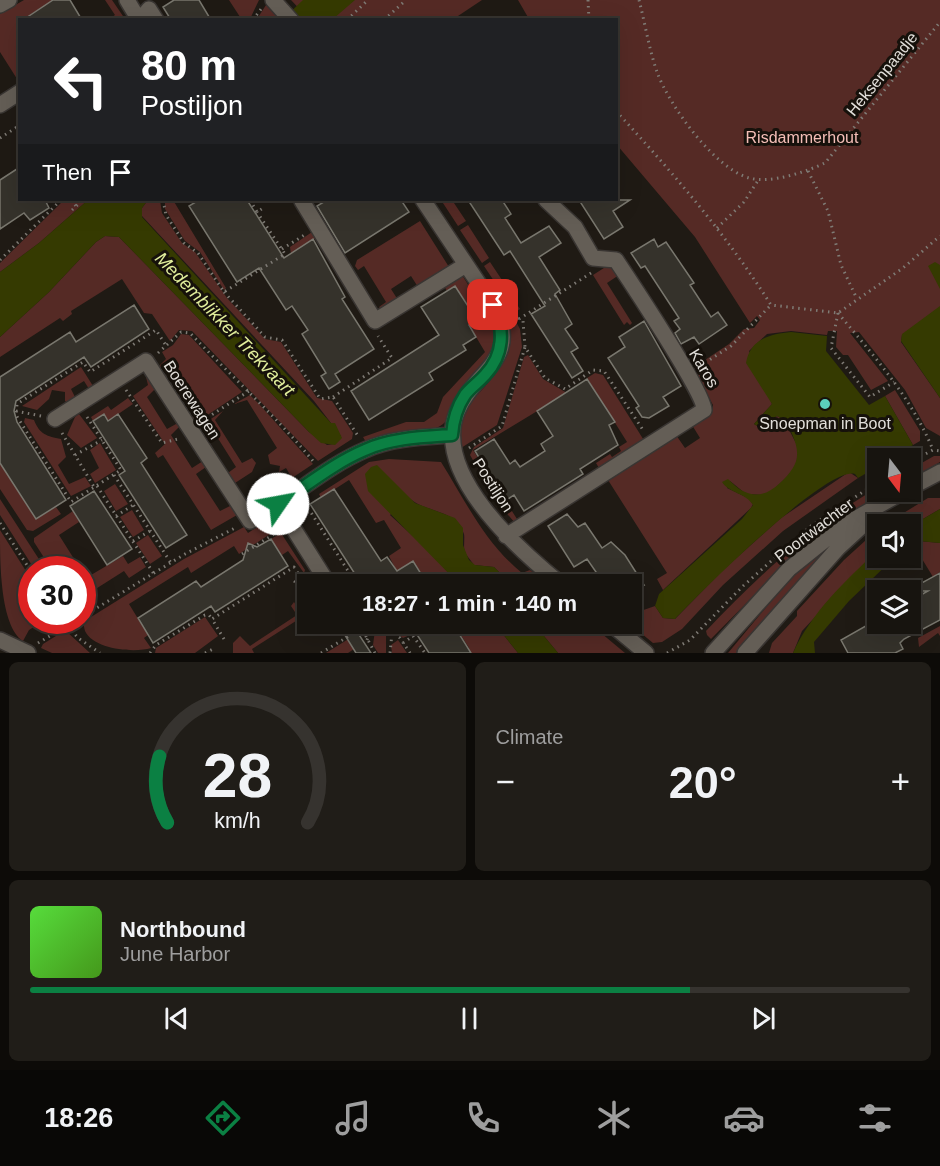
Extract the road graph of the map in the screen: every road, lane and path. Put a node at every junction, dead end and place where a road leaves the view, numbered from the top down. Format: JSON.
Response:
{"nodes":[{"id":1,"x":9,"y":0,"type":"edge"},
{"id":2,"x":127,"y":0,"type":"edge"},
{"id":3,"x":273,"y":0,"type":"edge"},
{"id":4,"x":368,"y":0,"type":"edge"},
{"id":5,"x":405,"y":0,"type":"edge"},
{"id":6,"x":588,"y":0,"type":"edge"},
{"id":7,"x":639,"y":0,"type":"edge"},
{"id":8,"x":0,"y":5,"type":"edge"},
{"id":9,"x":289,"y":17,"type":"edge"},
{"id":10,"x":138,"y":18,"type":"edge"},
{"id":11,"x":141,"y":18,"type":"edge"},
{"id":12,"x":155,"y":18,"type":"edge"},
{"id":13,"x":348,"y":18,"type":"edge"},
{"id":14,"x":386,"y":18,"type":"edge"},
{"id":15,"x":590,"y":18,"type":"edge"},
{"id":16,"x":940,"y":22,"type":"edge"},
{"id":17,"x":18,"y":93,"type":"edge"},
{"id":18,"x":0,"y":105,"type":"edge"},
{"id":19,"x":618,"y":113,"type":"edge"},
{"id":20,"x":18,"y":126,"type":"edge"},
{"id":21,"x":0,"y":138,"type":"edge"},
{"id":22,"x":808,"y":171,"type":"junction"},
{"id":23,"x":759,"y":179,"type":"junction"},
{"id":24,"x":60,"y":201,"type":"edge"},
{"id":25,"x":71,"y":201,"type":"edge"},
{"id":26,"x":82,"y":201,"type":"dead end"},
{"id":27,"x":163,"y":201,"type":"edge"},
{"id":28,"x":251,"y":201,"type":"edge"},
{"id":29,"x":302,"y":201,"type":"edge"},
{"id":30,"x":424,"y":201,"type":"edge"},
{"id":31,"x":547,"y":201,"type":"edge"},
{"id":32,"x":76,"y":206,"type":"junction"},
{"id":33,"x":263,"y":208,"type":"dead end"},
{"id":34,"x":72,"y":210,"type":"dead end"},
{"id":35,"x":257,"y":212,"type":"junction"},
{"id":36,"x":317,"y":227,"type":"junction"},
{"id":37,"x":717,"y":228,"type":"junction"},
{"id":38,"x":940,"y":236,"type":"edge"},
{"id":39,"x":282,"y":249,"type":"junction"},
{"id":40,"x":602,"y":258,"type":"junction"},
{"id":41,"x":0,"y":260,"type":"edge"},
{"id":42,"x":464,"y":266,"type":"junction"},
{"id":43,"x":224,"y":292,"type":"junction"},
{"id":44,"x":857,"y":299,"type":"junction"},
{"id":45,"x":771,"y":305,"type":"junction"},
{"id":46,"x":838,"y":313,"type":"junction"},
{"id":47,"x":519,"y":319,"type":"dead end"},
{"id":48,"x":375,"y":321,"type":"junction"},
{"id":49,"x":146,"y":361,"type":"junction"},
{"id":50,"x":687,"y":374,"type":"junction"},
{"id":51,"x":119,"y":379,"type":"junction"},
{"id":52,"x":894,"y":382,"type":"junction"},
{"id":53,"x":249,"y":392,"type":"junction"},
{"id":54,"x":333,"y":397,"type":"junction"},
{"id":55,"x":16,"y":411,"type":"dead end"},
{"id":56,"x":55,"y":419,"type":"junction"},
{"id":57,"x":192,"y":433,"type":"junction"},
{"id":58,"x":452,"y":435,"type":"junction"},
{"id":59,"x":102,"y":440,"type":"dead end"},
{"id":60,"x":652,"y":444,"type":"junction"},
{"id":61,"x":366,"y":449,"type":"junction"},
{"id":62,"x":933,"y":450,"type":"junction"},
{"id":63,"x":940,"y":452,"type":"edge"},
{"id":64,"x":75,"y":456,"type":"junction"},
{"id":65,"x":921,"y":456,"type":"edge"},
{"id":66,"x":455,"y":457,"type":"junction"},
{"id":67,"x":940,"y":472,"type":"edge"},
{"id":68,"x":324,"y":474,"type":"junction"},
{"id":69,"x":114,"y":475,"type":"dead end"},
{"id":70,"x":921,"y":482,"type":"edge"},
{"id":71,"x":884,"y":502,"type":"edge"},
{"id":72,"x":889,"y":502,"type":"edge"},
{"id":73,"x":278,"y":504,"type":"junction"},
{"id":74,"x":133,"y":505,"type":"junction"},
{"id":75,"x":116,"y":516,"type":"junction"},
{"id":76,"x":250,"y":521,"type":"junction"},
{"id":77,"x":0,"y":523,"type":"edge"},
{"id":78,"x":150,"y":531,"type":"junction"},
{"id":79,"x":506,"y":536,"type":"junction"},
{"id":80,"x":133,"y":541,"type":"junction"},
{"id":81,"x":21,"y":556,"type":"edge"},
{"id":82,"x":171,"y":563,"type":"junction"},
{"id":83,"x":318,"y":567,"type":"junction"},
{"id":84,"x":154,"y":574,"type":"junction"},
{"id":85,"x":298,"y":574,"type":"edge"},
{"id":86,"x":307,"y":574,"type":"edge"},
{"id":87,"x":322,"y":574,"type":"edge"},
{"id":88,"x":549,"y":574,"type":"edge"},
{"id":89,"x":96,"y":609,"type":"edge"},
{"id":90,"x":212,"y":619,"type":"junction"},
{"id":91,"x":54,"y":634,"type":"edge"},
{"id":92,"x":75,"y":634,"type":"edge"},
{"id":93,"x":369,"y":634,"type":"edge"},
{"id":94,"x":392,"y":634,"type":"edge"},
{"id":95,"x":393,"y":634,"type":"edge"},
{"id":96,"x":623,"y":634,"type":"edge"},
{"id":97,"x":413,"y":636,"type":"joint"},
{"id":98,"x":224,"y":639,"type":"dead end"},
{"id":99,"x":0,"y":640,"type":"edge"},
{"id":100,"x":367,"y":640,"type":"junction"},
{"id":101,"x":403,"y":643,"type":"junction"},
{"id":102,"x":215,"y":648,"type":"dead end"},
{"id":103,"x":32,"y":650,"type":"edge"},
{"id":104,"x":100,"y":653,"type":"edge"},
{"id":105,"x":150,"y":653,"type":"edge"},
{"id":106,"x":205,"y":653,"type":"edge"},
{"id":107,"x":321,"y":653,"type":"edge"},
{"id":108,"x":375,"y":653,"type":"edge"},
{"id":109,"x":390,"y":653,"type":"edge"},
{"id":110,"x":410,"y":653,"type":"edge"},
{"id":111,"x":425,"y":653,"type":"edge"},
{"id":112,"x":646,"y":653,"type":"edge"},
{"id":113,"x":713,"y":653,"type":"edge"},
{"id":114,"x":745,"y":653,"type":"edge"}],
"edges":[{"from":1,"to":8,"type":"street"},
{"from":2,"to":10,"type":"street"},
{"from":3,"to":9,"type":"street"},
{"from":4,"to":13,"type":"path"},
{"from":5,"to":14,"type":"path"},
{"from":6,"to":15,"type":"path"},
{"from":7,"to":23,"type":"path","name":"Heksenpaadje"},
{"from":11,"to":12,"type":"street"},
{"from":16,"to":22,"type":"path","name":"Heksenpaadje"},
{"from":17,"to":18,"type":"street"},
{"from":19,"to":37,"type":"path"},
{"from":20,"to":21,"type":"path"},
{"from":22,"to":23,"type":"path","name":"Heksenpaadje"},
{"from":22,"to":44,"type":"path"},
{"from":23,"to":37,"type":"path"},
{"from":24,"to":41,"type":"path"},
{"from":25,"to":32,"type":"path"},
{"from":26,"to":32,"type":"path"},
{"from":27,"to":43,"type":"path"},
{"from":28,"to":35,"type":"path"},
{"from":29,"to":36,"type":"street"},
{"from":30,"to":42,"type":"street","name":"Postiljon"},
{"from":31,"to":40,"type":"street","name":"Karos"},
{"from":32,"to":34,"type":"path"},
{"from":33,"to":35,"type":"path"},
{"from":35,"to":39,"type":"path"},
{"from":36,"to":39,"type":"path"},
{"from":36,"to":48,"type":"street"},
{"from":37,"to":45,"type":"path"},
{"from":38,"to":44,"type":"path"},
{"from":39,"to":43,"type":"path"},
{"from":40,"to":47,"type":"path"},
{"from":40,"to":50,"type":"street","name":"Karos"},
{"from":42,"to":48,"type":"street"},
{"from":42,"to":58,"type":"street","name":"Postiljon"},
{"from":43,"to":54,"type":"path"},
{"from":44,"to":46,"type":"path"},
{"from":45,"to":46,"type":"path"},
{"from":45,"to":50,"type":"path"},
{"from":46,"to":52,"type":"path"},
{"from":46,"to":52,"type":"path"},
{"from":48,"to":54,"type":"path"},
{"from":49,"to":51,"type":"street","name":"Boerewagen"},
{"from":49,"to":53,"type":"path"},
{"from":49,"to":57,"type":"street","name":"Boerewagen"},
{"from":50,"to":60,"type":"street","name":"Karos"},
{"from":51,"to":56,"type":"street","name":"Boerewagen"},
{"from":51,"to":57,"type":"path"},
{"from":52,"to":62,"type":"path"},
{"from":53,"to":57,"type":"path"},
{"from":53,"to":68,"type":"path"},
{"from":54,"to":61,"type":"path"},
{"from":55,"to":56,"type":"path"},
{"from":56,"to":64,"type":"path"},
{"from":57,"to":76,"type":"street","name":"Boerewagen"},
{"from":58,"to":61,"type":"street"},
{"from":58,"to":66,"type":"street","name":"Postiljon"},
{"from":59,"to":64,"type":"path"},
{"from":60,"to":66,"type":"path"},
{"from":60,"to":79,"type":"street","name":"Karos"},
{"from":61,"to":68,"type":"street"},
{"from":62,"to":63,"type":"path"},
{"from":62,"to":65,"type":"path"},
{"from":64,"to":75,"type":"path"},
{"from":66,"to":79,"type":"street","name":"Postiljon"},
{"from":67,"to":70,"type":"street"},
{"from":68,"to":73,"type":"street"},
{"from":69,"to":74,"type":"path"},
{"from":71,"to":113,"type":"street","name":"Poortwachter"},
{"from":72,"to":114,"type":"street","name":"Poortwachter"},
{"from":73,"to":76,"type":"street"},
{"from":73,"to":83,"type":"street"},
{"from":74,"to":75,"type":"path"},
{"from":74,"to":78,"type":"path"},
{"from":75,"to":80,"type":"path"},
{"from":76,"to":82,"type":"path"},
{"from":77,"to":81,"type":"path"},
{"from":78,"to":80,"type":"path"},
{"from":78,"to":82,"type":"path"},
{"from":79,"to":88,"type":"street","name":"Postiljon"},
{"from":80,"to":84,"type":"path"},
{"from":82,"to":84,"type":"path"},
{"from":83,"to":86,"type":"path"},
{"from":83,"to":87,"type":"street"},
{"from":84,"to":89,"type":"path"},
{"from":85,"to":90,"type":"path"},
{"from":90,"to":98,"type":"path"},
{"from":90,"to":105,"type":"path"},
{"from":91,"to":103,"type":"path"},
{"from":92,"to":104,"type":"path"},
{"from":93,"to":100,"type":"path"},
{"from":94,"to":109,"type":"path"},
{"from":95,"to":101,"type":"path"},
{"from":96,"to":112,"type":"street"},
{"from":97,"to":101,"type":"path"},
{"from":97,"to":111,"type":"path"},
{"from":99,"to":103,"type":"street"},
{"from":100,"to":107,"type":"path"},
{"from":100,"to":108,"type":"path"},
{"from":101,"to":110,"type":"path"},
{"from":102,"to":106,"type":"path"}]}
